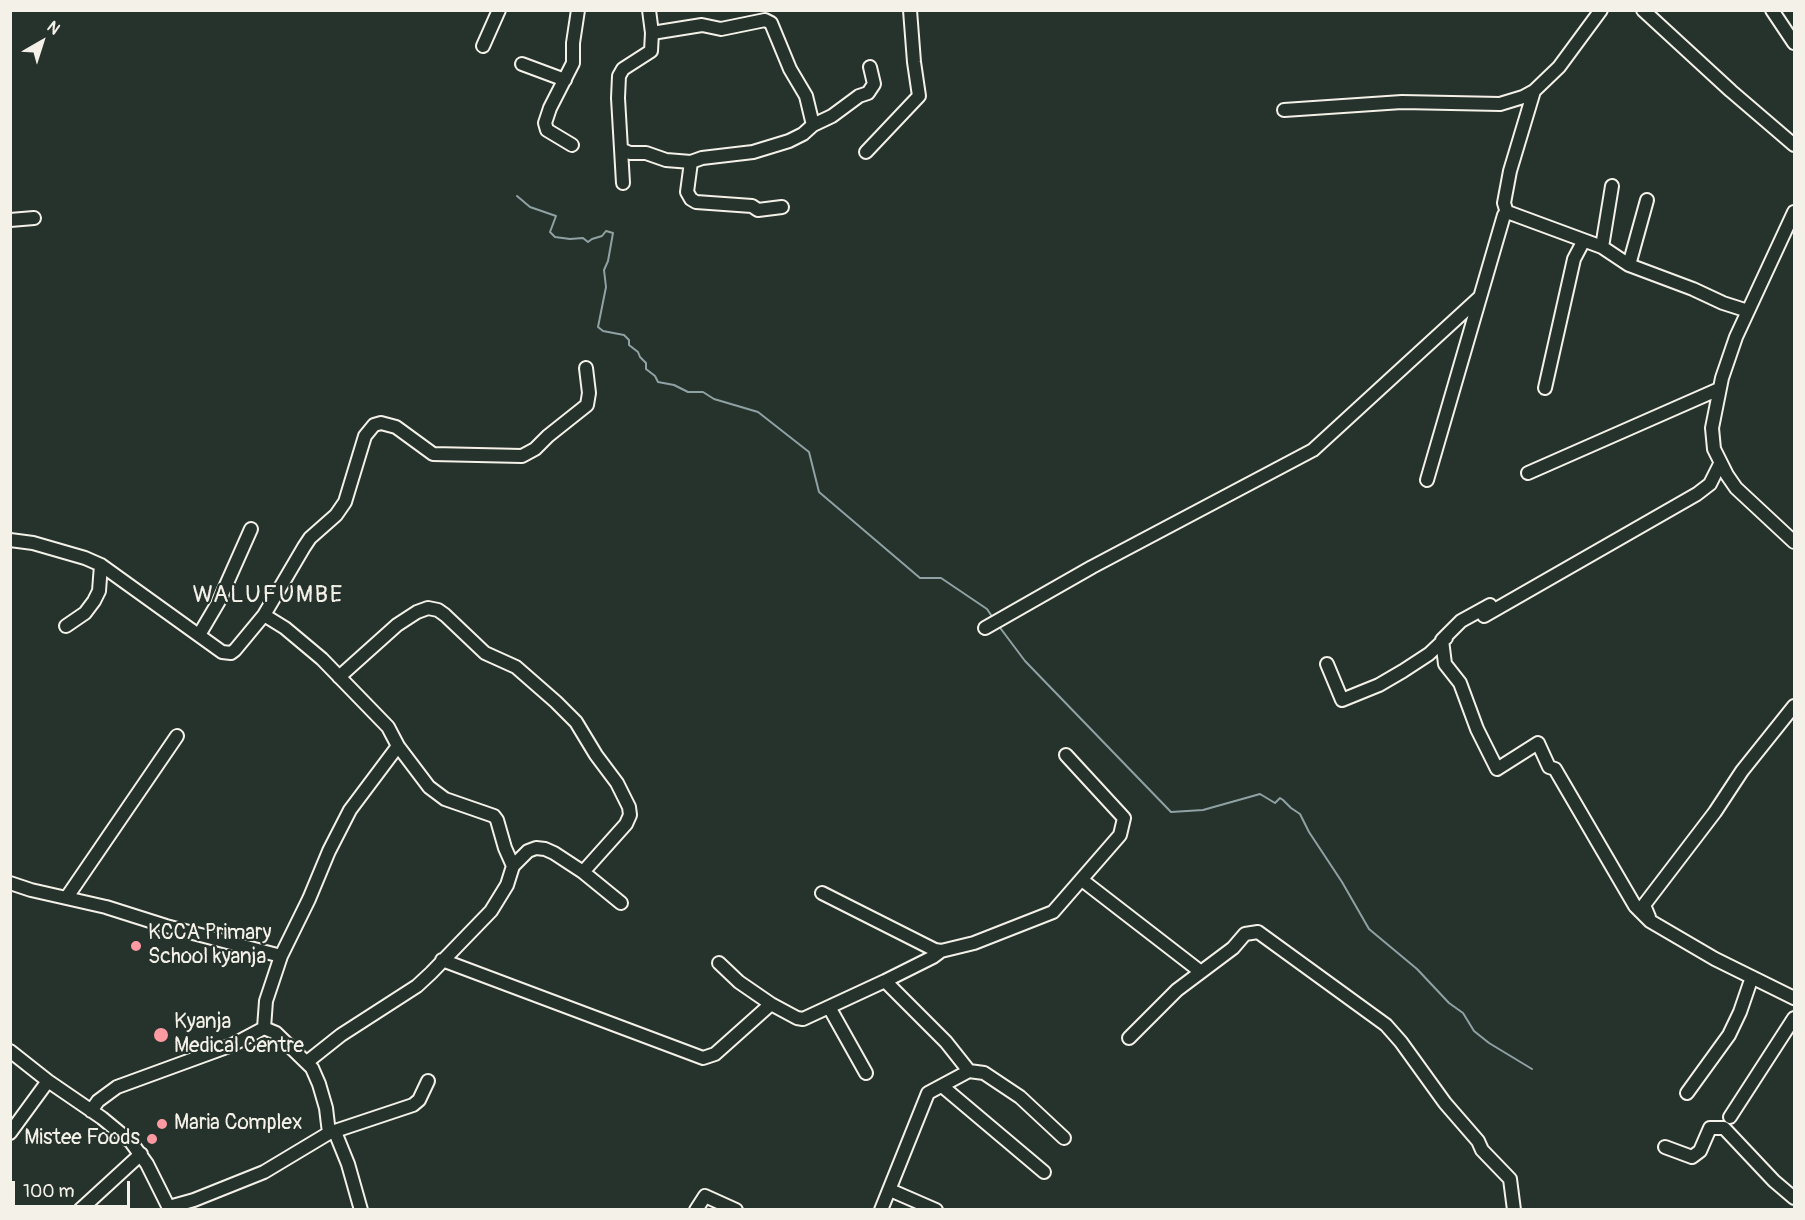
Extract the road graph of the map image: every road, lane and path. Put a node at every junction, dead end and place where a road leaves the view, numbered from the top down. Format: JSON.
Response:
{"nodes":[{"id":1,"x":499,"y":10,"type":"edge"},
{"id":2,"x":578,"y":10,"type":"edge"},
{"id":3,"x":649,"y":10,"type":"edge"},
{"id":4,"x":910,"y":10,"type":"edge"},
{"id":5,"x":1601,"y":10,"type":"edge"},
{"id":6,"x":1643,"y":10,"type":"edge"},
{"id":7,"x":1772,"y":10,"type":"edge"},
{"id":8,"x":652,"y":33,"type":"junction"},
{"id":9,"x":1794,"y":43,"type":"edge"},
{"id":10,"x":483,"y":46,"type":"dead end"},
{"id":11,"x":522,"y":64,"type":"dead end"},
{"id":12,"x":870,"y":67,"type":"dead end"},
{"id":13,"x":565,"y":80,"type":"junction"},
{"id":14,"x":1534,"y":91,"type":"junction"},
{"id":15,"x":1284,"y":110,"type":"dead end"},
{"id":16,"x":813,"y":125,"type":"junction"},
{"id":17,"x":572,"y":145,"type":"dead end"},
{"id":18,"x":1794,"y":145,"type":"edge"},
{"id":19,"x":622,"y":150,"type":"junction"},
{"id":20,"x":866,"y":152,"type":"dead end"},
{"id":21,"x":691,"y":162,"type":"junction"},
{"id":22,"x":624,"y":183,"type":"dead end"},
{"id":23,"x":1612,"y":186,"type":"dead end"},
{"id":24,"x":1647,"y":200,"type":"dead end"},
{"id":25,"x":782,"y":207,"type":"dead end"},
{"id":26,"x":1794,"y":212,"type":"edge"},
{"id":27,"x":1507,"y":213,"type":"junction"},
{"id":28,"x":34,"y":218,"type":"dead end"},
{"id":29,"x":10,"y":220,"type":"edge"},
{"id":30,"x":1583,"y":242,"type":"junction"},
{"id":31,"x":1602,"y":247,"type":"junction"},
{"id":32,"x":1629,"y":265,"type":"junction"},
{"id":33,"x":1480,"y":297,"type":"junction"},
{"id":34,"x":1748,"y":311,"type":"junction"},
{"id":35,"x":586,"y":368,"type":"dead end"},
{"id":36,"x":1545,"y":388,"type":"dead end"},
{"id":37,"x":1719,"y":389,"type":"junction"},
{"id":38,"x":1720,"y":464,"type":"junction"},
{"id":39,"x":1528,"y":472,"type":"dead end"},
{"id":40,"x":1428,"y":480,"type":"dead end"},
{"id":41,"x":251,"y":529,"type":"dead end"},
{"id":42,"x":10,"y":540,"type":"edge"},
{"id":43,"x":1794,"y":542,"type":"edge"},
{"id":44,"x":101,"y":565,"type":"junction"},
{"id":45,"x":1490,"y":605,"type":"dead end"},
{"id":46,"x":264,"y":615,"type":"junction"},
{"id":47,"x":66,"y":626,"type":"dead end"},
{"id":48,"x":984,"y":628,"type":"dead end"},
{"id":49,"x":199,"y":635,"type":"junction"},
{"id":50,"x":1442,"y":640,"type":"junction"},
{"id":51,"x":1327,"y":664,"type":"dead end"},
{"id":52,"x":339,"y":677,"type":"junction"},
{"id":53,"x":1794,"y":706,"type":"edge"},
{"id":54,"x":177,"y":736,"type":"dead end"},
{"id":55,"x":398,"y":746,"type":"junction"},
{"id":56,"x":1066,"y":755,"type":"dead end"},
{"id":57,"x":513,"y":866,"type":"junction"},
{"id":58,"x":583,"y":872,"type":"junction"},
{"id":59,"x":1082,"y":880,"type":"junction"},
{"id":60,"x":10,"y":883,"type":"edge"},
{"id":61,"x":822,"y":893,"type":"dead end"},
{"id":62,"x":67,"y":897,"type":"junction"},
{"id":63,"x":621,"y":903,"type":"dead end"},
{"id":64,"x":1640,"y":906,"type":"junction"},
{"id":65,"x":941,"y":951,"type":"junction"},
{"id":66,"x":281,"y":956,"type":"junction"},
{"id":67,"x":442,"y":960,"type":"junction"},
{"id":68,"x":719,"y":963,"type":"dead end"},
{"id":69,"x":1201,"y":972,"type":"junction"},
{"id":70,"x":1752,"y":977,"type":"junction"},
{"id":71,"x":885,"y":981,"type":"junction"},
{"id":72,"x":1794,"y":998,"type":"edge"},
{"id":73,"x":771,"y":1004,"type":"junction"},
{"id":74,"x":829,"y":1007,"type":"junction"},
{"id":75,"x":1794,"y":1018,"type":"edge"},
{"id":76,"x":264,"y":1028,"type":"junction"},
{"id":77,"x":1129,"y":1038,"type":"dead end"},
{"id":78,"x":10,"y":1051,"type":"edge"},
{"id":79,"x":307,"y":1062,"type":"junction"},
{"id":80,"x":969,"y":1071,"type":"junction"},
{"id":81,"x":866,"y":1073,"type":"dead end"},
{"id":82,"x":48,"y":1081,"type":"junction"},
{"id":83,"x":428,"y":1081,"type":"dead end"},
{"id":84,"x":942,"y":1086,"type":"junction"},
{"id":85,"x":1688,"y":1093,"type":"dead end"},
{"id":86,"x":91,"y":1111,"type":"junction"},
{"id":87,"x":1730,"y":1117,"type":"dead end"},
{"id":88,"x":332,"y":1132,"type":"junction"},
{"id":89,"x":10,"y":1133,"type":"edge"},
{"id":90,"x":1064,"y":1138,"type":"dead end"},
{"id":91,"x":1665,"y":1148,"type":"dead end"},
{"id":92,"x":141,"y":1154,"type":"junction"},
{"id":93,"x":1044,"y":1172,"type":"dead end"},
{"id":94,"x":890,"y":1190,"type":"junction"},
{"id":95,"x":1794,"y":1198,"type":"edge"},
{"id":96,"x":169,"y":1208,"type":"edge"},
{"id":97,"x":80,"y":1209,"type":"edge"},
{"id":98,"x":361,"y":1209,"type":"edge"},
{"id":99,"x":696,"y":1209,"type":"edge"},
{"id":100,"x":736,"y":1209,"type":"edge"},
{"id":101,"x":881,"y":1209,"type":"edge"},
{"id":102,"x":936,"y":1209,"type":"edge"},
{"id":103,"x":1514,"y":1209,"type":"edge"}],
"edges":[{"from":1,"to":10,"type":"street"},
{"from":2,"to":13,"type":"street"},
{"from":3,"to":8,"type":"street"},
{"from":4,"to":20,"type":"street"},
{"from":5,"to":14,"type":"street"},
{"from":6,"to":18,"type":"street"},
{"from":7,"to":9,"type":"street"},
{"from":8,"to":16,"type":"street"},
{"from":8,"to":19,"type":"street"},
{"from":11,"to":13,"type":"street"},
{"from":12,"to":16,"type":"street"},
{"from":13,"to":17,"type":"street"},
{"from":14,"to":15,"type":"street"},
{"from":14,"to":27,"type":"street"},
{"from":16,"to":21,"type":"street"},
{"from":19,"to":21,"type":"street"},
{"from":19,"to":22,"type":"street"},
{"from":21,"to":25,"type":"street"},
{"from":23,"to":31,"type":"street"},
{"from":24,"to":32,"type":"street"},
{"from":26,"to":34,"type":"street"},
{"from":27,"to":30,"type":"street"},
{"from":27,"to":33,"type":"street"},
{"from":28,"to":29,"type":"street"},
{"from":30,"to":31,"type":"street"},
{"from":30,"to":36,"type":"street"},
{"from":31,"to":32,"type":"street"},
{"from":32,"to":34,"type":"street"},
{"from":33,"to":40,"type":"street"},
{"from":33,"to":48,"type":"street"},
{"from":34,"to":37,"type":"street"},
{"from":35,"to":46,"type":"street"},
{"from":37,"to":38,"type":"street"},
{"from":37,"to":39,"type":"street"},
{"from":38,"to":43,"type":"street"},
{"from":38,"to":50,"type":"street"},
{"from":41,"to":49,"type":"street"},
{"from":42,"to":44,"type":"street"},
{"from":44,"to":47,"type":"street"},
{"from":44,"to":49,"type":"street"},
{"from":45,"to":50,"type":"street"},
{"from":46,"to":49,"type":"street"},
{"from":46,"to":52,"type":"street"},
{"from":50,"to":51,"type":"street"},
{"from":50,"to":64,"type":"street"},
{"from":52,"to":55,"type":"street"},
{"from":52,"to":58,"type":"street"},
{"from":53,"to":64,"type":"street"},
{"from":54,"to":62,"type":"street"},
{"from":55,"to":57,"type":"street"},
{"from":55,"to":66,"type":"street"},
{"from":56,"to":59,"type":"street"},
{"from":57,"to":58,"type":"street"},
{"from":57,"to":67,"type":"street"},
{"from":58,"to":63,"type":"street"},
{"from":59,"to":65,"type":"street"},
{"from":59,"to":69,"type":"street"},
{"from":60,"to":62,"type":"street"},
{"from":61,"to":65,"type":"street"},
{"from":62,"to":66,"type":"street"},
{"from":64,"to":70,"type":"street"},
{"from":65,"to":71,"type":"street"},
{"from":66,"to":76,"type":"street"},
{"from":67,"to":73,"type":"street"},
{"from":67,"to":79,"type":"street"},
{"from":68,"to":73,"type":"street"},
{"from":69,"to":77,"type":"street"},
{"from":69,"to":103,"type":"street"},
{"from":70,"to":72,"type":"street"},
{"from":70,"to":85,"type":"street"},
{"from":71,"to":74,"type":"street"},
{"from":71,"to":80,"type":"street"},
{"from":73,"to":74,"type":"street"},
{"from":74,"to":81,"type":"street"},
{"from":75,"to":87,"type":"street"},
{"from":76,"to":79,"type":"street"},
{"from":76,"to":86,"type":"street"},
{"from":78,"to":82,"type":"street"},
{"from":79,"to":88,"type":"street"},
{"from":80,"to":84,"type":"street"},
{"from":80,"to":90,"type":"street"},
{"from":82,"to":86,"type":"street"},
{"from":82,"to":89,"type":"street"},
{"from":83,"to":88,"type":"street"},
{"from":84,"to":93,"type":"street"},
{"from":84,"to":94,"type":"street"},
{"from":86,"to":92,"type":"street"},
{"from":88,"to":96,"type":"street"},
{"from":88,"to":98,"type":"street"},
{"from":91,"to":95,"type":"street"},
{"from":92,"to":96,"type":"street"},
{"from":92,"to":97,"type":"street"},
{"from":94,"to":101,"type":"street"},
{"from":94,"to":102,"type":"street"},
{"from":99,"to":100,"type":"street"}]}
